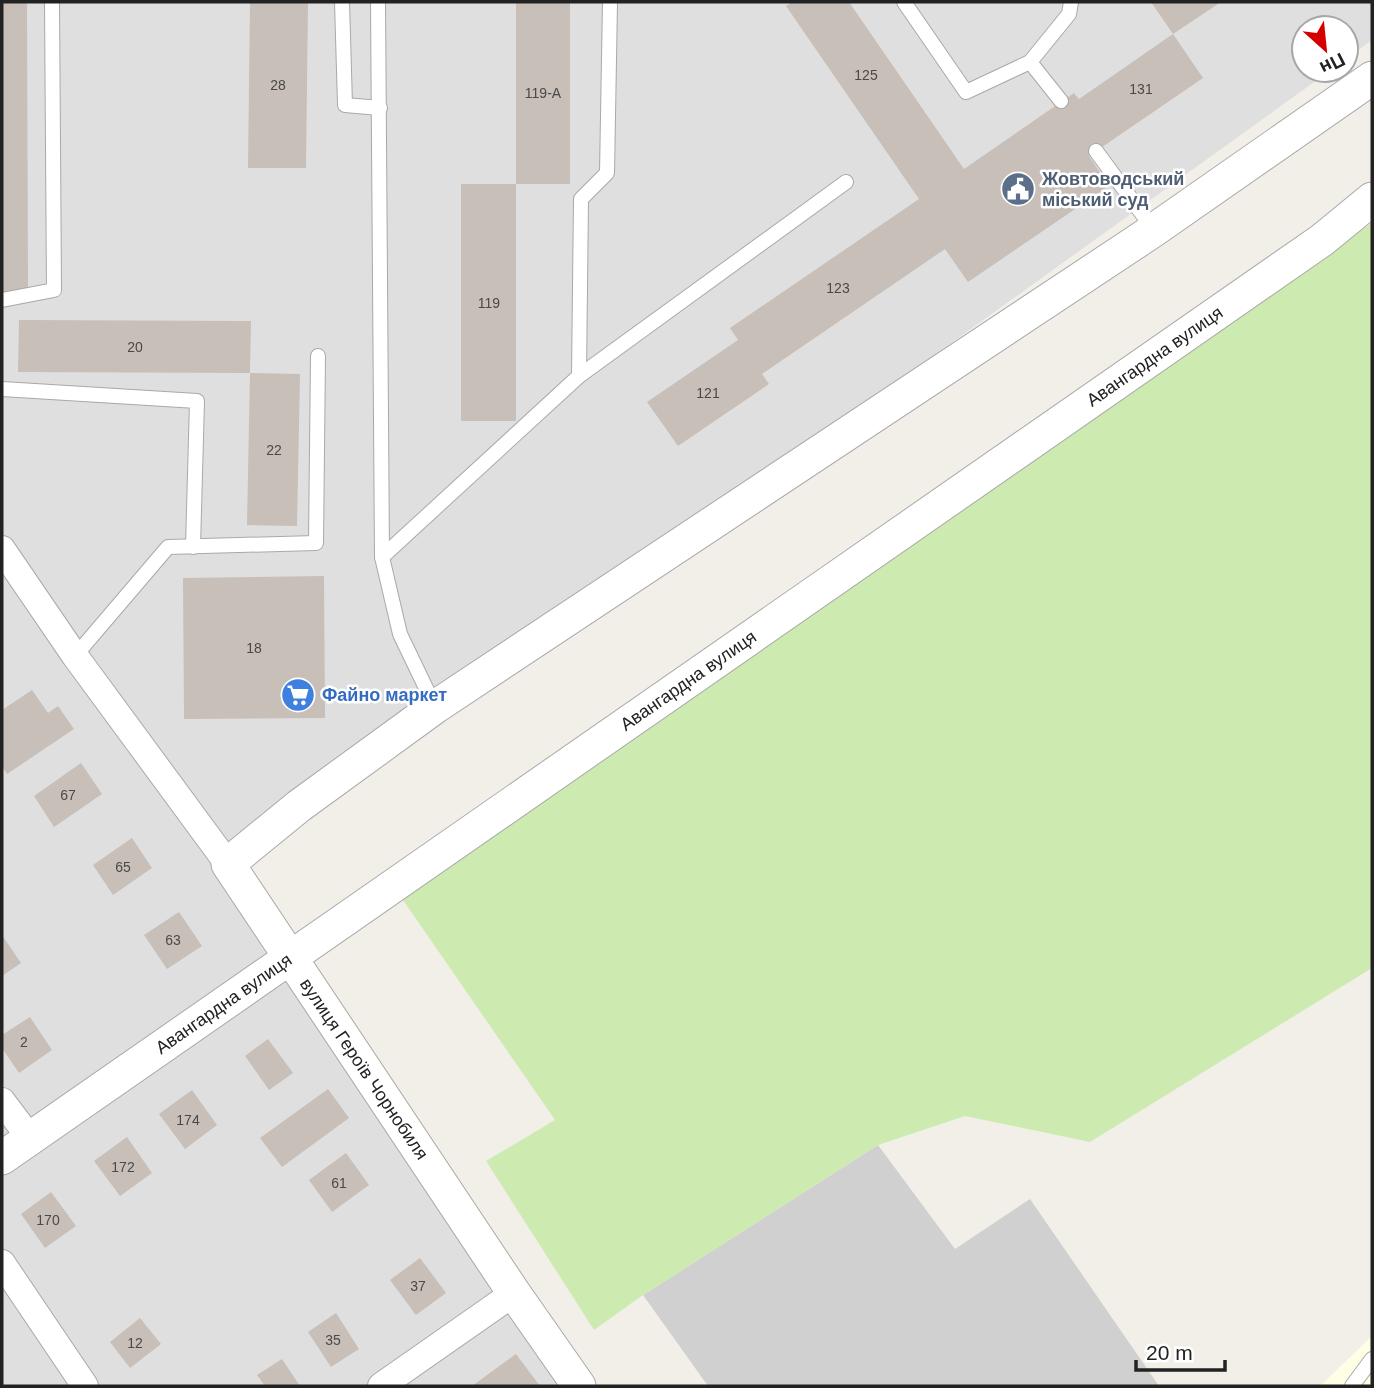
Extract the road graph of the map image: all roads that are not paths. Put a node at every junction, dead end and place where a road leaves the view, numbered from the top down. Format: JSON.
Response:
{"nodes":[{"id":1,"x":52,"y":2,"type":"edge"},
{"id":2,"x":342,"y":2,"type":"edge"},
{"id":3,"x":378,"y":2,"type":"edge"},
{"id":4,"x":610,"y":2,"type":"edge"},
{"id":5,"x":904,"y":2,"type":"edge"},
{"id":6,"x":1071,"y":2,"type":"edge"},
{"id":7,"x":1030,"y":62,"type":"junction"},
{"id":8,"x":1372,"y":78,"type":"edge"},
{"id":9,"x":1061,"y":101,"type":"dead end"},
{"id":10,"x":380,"y":107,"type":"junction"},
{"id":11,"x":1096,"y":151,"type":"dead end"},
{"id":12,"x":846,"y":181,"type":"dead end"},
{"id":13,"x":1372,"y":199,"type":"edge"},
{"id":14,"x":1154,"y":230,"type":"junction"},
{"id":15,"x":2,"y":300,"type":"edge"},
{"id":16,"x":318,"y":356,"type":"dead end"},
{"id":17,"x":579,"y":376,"type":"junction"},
{"id":18,"x":2,"y":389,"type":"edge"},
{"id":19,"x":193,"y":547,"type":"junction"},
{"id":20,"x":2,"y":549,"type":"edge"},
{"id":21,"x":382,"y":557,"type":"junction"},
{"id":22,"x":75,"y":656,"type":"junction"},
{"id":23,"x":435,"y":707,"type":"junction"},
{"id":24,"x":228,"y":864,"type":"junction"},
{"id":25,"x":290,"y":958,"type":"junction"},
{"id":26,"x":2,"y":1101,"type":"edge"},
{"id":27,"x":30,"y":1138,"type":"junction"},
{"id":28,"x":2,"y":1158,"type":"edge"},
{"id":29,"x":2,"y":1263,"type":"edge"},
{"id":30,"x":513,"y":1293,"type":"junction"},
{"id":31,"x":1372,"y":1359,"type":"edge"},
{"id":32,"x":85,"y":1386,"type":"edge"},
{"id":33,"x":381,"y":1386,"type":"edge"},
{"id":34,"x":579,"y":1386,"type":"edge"},
{"id":35,"x":1352,"y":1386,"type":"edge"}],
"edges":[{"from":1,"to":15,"type":"lane"},
{"from":2,"to":10,"type":"lane"},
{"from":3,"to":10,"type":"lane"},
{"from":4,"to":17,"type":"lane"},
{"from":5,"to":7,"type":"lane"},
{"from":6,"to":7,"type":"lane"},
{"from":7,"to":9,"type":"lane"},
{"from":8,"to":14,"type":"street"},
{"from":10,"to":21,"type":"lane"},
{"from":11,"to":14,"type":"lane"},
{"from":12,"to":17,"type":"lane"},
{"from":13,"to":25,"type":"street","name":"Авангардна вулиця"},
{"from":14,"to":23,"type":"street"},
{"from":16,"to":19,"type":"lane"},
{"from":17,"to":21,"type":"lane"},
{"from":18,"to":19,"type":"lane"},
{"from":19,"to":22,"type":"lane"},
{"from":20,"to":22,"type":"street","name":"вулиця Героїв Чорнобиля"},
{"from":21,"to":23,"type":"lane"},
{"from":22,"to":24,"type":"street","name":"вулиця Героїв Чорнобиля"},
{"from":23,"to":24,"type":"street"},
{"from":24,"to":25,"type":"street","name":"вулиця Героїв Чорнобиля"},
{"from":25,"to":27,"type":"street","name":"Авангардна вулиця"},
{"from":25,"to":30,"type":"street","name":"вулиця Героїв Чорнобиля"},
{"from":26,"to":27,"type":"street"},
{"from":27,"to":28,"type":"street","name":"Авангардна вулиця"},
{"from":29,"to":32,"type":"street"},
{"from":30,"to":33,"type":"street"},
{"from":30,"to":34,"type":"street","name":"вулиця Героїв Чорнобиля"},
{"from":31,"to":35,"type":"lane"}]}
